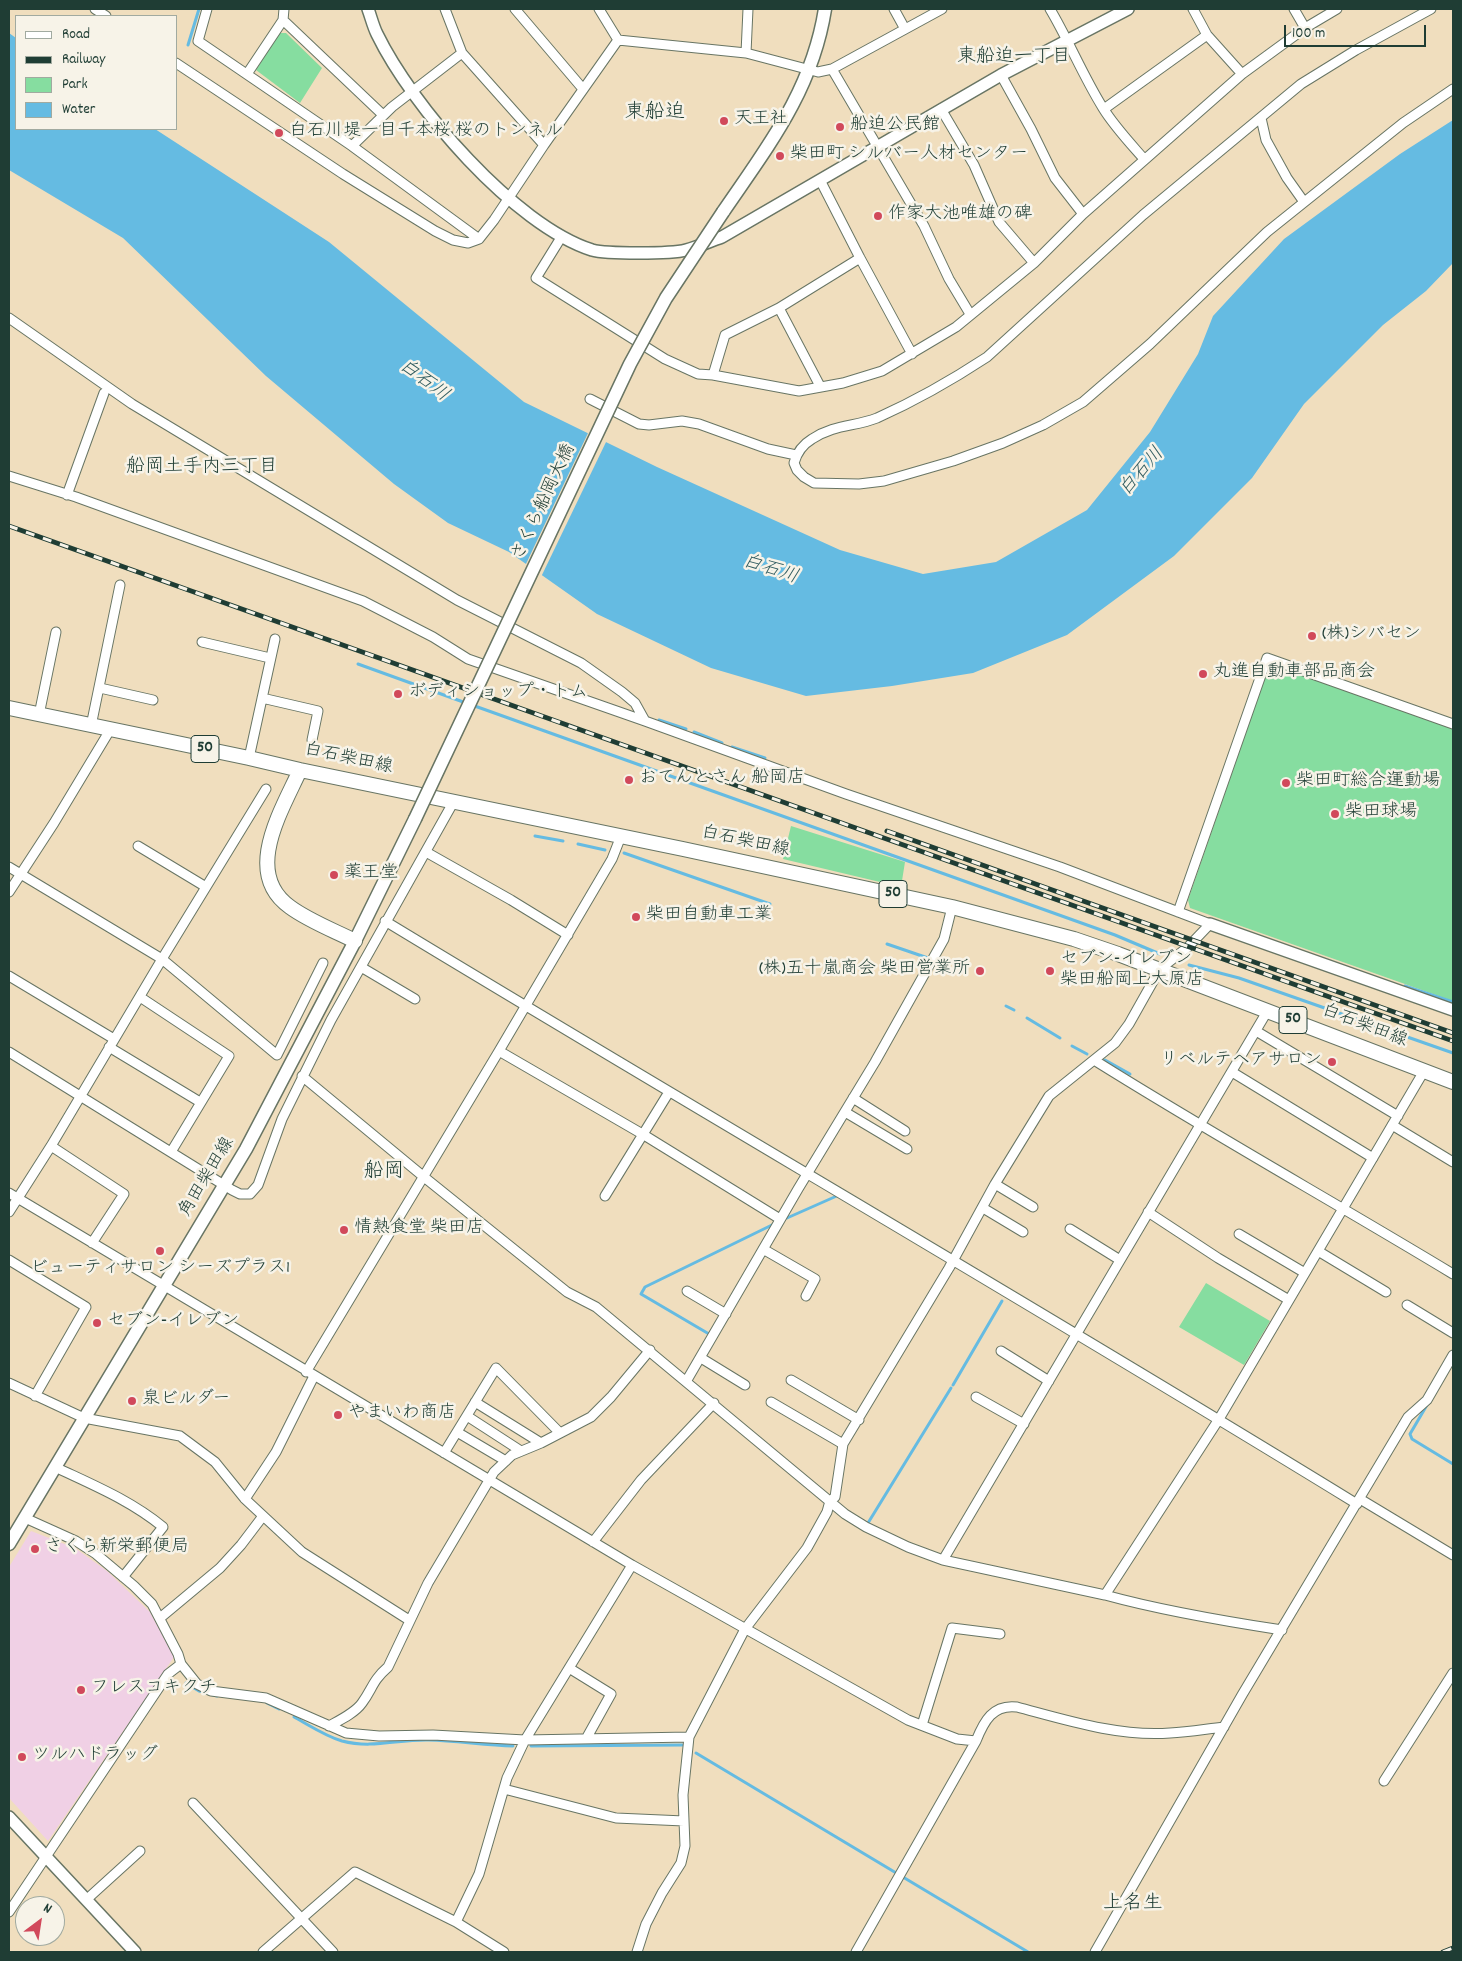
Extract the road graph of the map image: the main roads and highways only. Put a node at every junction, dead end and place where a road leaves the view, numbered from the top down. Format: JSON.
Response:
{"nodes":[{"id":1,"x":825,"y":9,"type":"edge"},
{"id":2,"x":9,"y":708,"type":"edge"},
{"id":3,"x":300,"y":770,"type":"junction"},
{"id":4,"x":415,"y":818,"type":"joint"},
{"id":5,"x":355,"y":941,"type":"junction"},
{"id":6,"x":1453,"y":1082,"type":"edge"},
{"id":7,"x":9,"y":1544,"type":"edge"}],
"edges":[{"from":1,"to":4,"type":"main road","name":"さくら船岡大橋","bridge":true},
{"from":2,"to":3,"type":"main road","name":"白石柴田線","number":"50"},
{"from":3,"to":5,"type":"main road"},
{"from":3,"to":6,"type":"main road","name":"白石柴田線","number":"50"},
{"from":4,"to":5,"type":"main road","name":"角田柴田線"},
{"from":5,"to":7,"type":"main road","name":"角田柴田線"}]}
